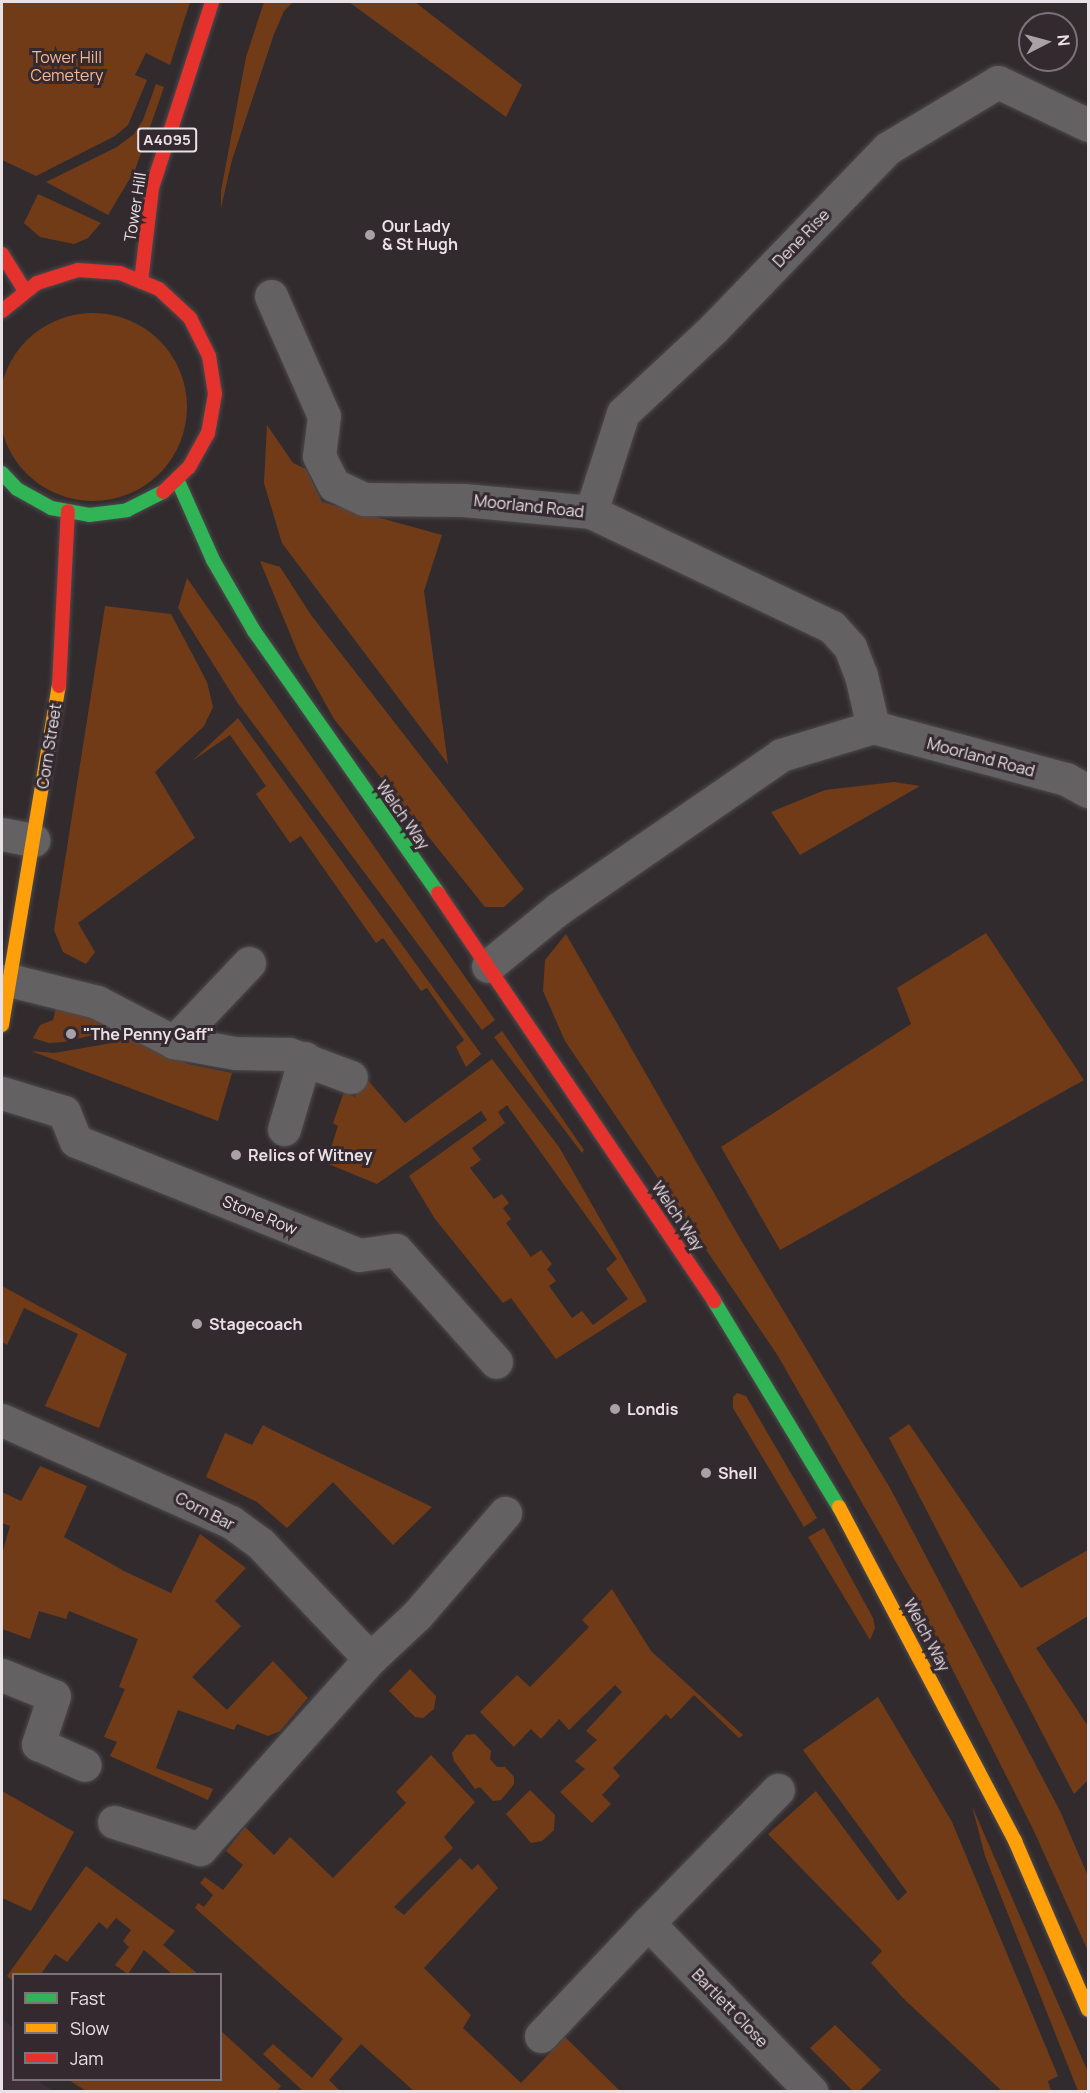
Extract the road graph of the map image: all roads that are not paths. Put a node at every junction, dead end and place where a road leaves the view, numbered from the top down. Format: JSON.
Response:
{"nodes":[{"id":1,"x":212,"y":2,"type":"edge"},
{"id":2,"x":1089,"y":125,"type":"edge"},
{"id":3,"x":2,"y":254,"type":"edge"},
{"id":4,"x":141,"y":282,"type":"junction"},
{"id":5,"x":26,"y":291,"type":"junction"},
{"id":6,"x":271,"y":296,"type":"dead end"},
{"id":7,"x":2,"y":311,"type":"edge"},
{"id":8,"x":2,"y":473,"type":"edge"},
{"id":9,"x":177,"y":479,"type":"junction"},
{"id":10,"x":68,"y":511,"type":"junction"},
{"id":11,"x":591,"y":512,"type":"junction"},
{"id":12,"x":873,"y":727,"type":"junction"},
{"id":13,"x":1089,"y":791,"type":"edge"},
{"id":14,"x":17,"y":837,"type":"edge"},
{"id":15,"x":249,"y":963,"type":"dead end"},
{"id":16,"x":488,"y":966,"type":"junction"},
{"id":17,"x":9,"y":980,"type":"junction"},
{"id":18,"x":2,"y":1024,"type":"edge"},
{"id":19,"x":174,"y":1042,"type":"junction"},
{"id":20,"x":305,"y":1058,"type":"junction"},
{"id":21,"x":351,"y":1077,"type":"dead end"},
{"id":22,"x":2,"y":1093,"type":"edge"},
{"id":23,"x":284,"y":1129,"type":"dead end"},
{"id":24,"x":496,"y":1362,"type":"dead end"},
{"id":25,"x":2,"y":1420,"type":"edge"},
{"id":26,"x":505,"y":1513,"type":"dead end"},
{"id":27,"x":370,"y":1659,"type":"junction"},
{"id":28,"x":2,"y":1675,"type":"edge"},
{"id":29,"x":85,"y":1765,"type":"dead end"},
{"id":30,"x":778,"y":1790,"type":"dead end"},
{"id":31,"x":114,"y":1822,"type":"dead end"},
{"id":32,"x":648,"y":1923,"type":"junction"},
{"id":33,"x":1089,"y":2010,"type":"edge"},
{"id":34,"x":541,"y":2036,"type":"dead end"},
{"id":35,"x":812,"y":2091,"type":"edge"}],
"edges":[{"from":1,"to":4,"type":"street","name":"Tower Hill","number":"A4095"},
{"from":2,"to":11,"type":"street","name":"Dene Rise"},
{"from":3,"to":5,"type":"street"},
{"from":4,"to":5,"type":"street"},
{"from":4,"to":9,"type":"street"},
{"from":5,"to":7,"type":"street"},
{"from":6,"to":11,"type":"street","name":"Moorland Road"},
{"from":8,"to":10,"type":"street"},
{"from":9,"to":10,"type":"street"},
{"from":9,"to":16,"type":"street","name":"Welch Way"},
{"from":10,"to":14,"type":"street","name":"Corn Street"},
{"from":11,"to":12,"type":"street","name":"Moorland Road"},
{"from":12,"to":13,"type":"street","name":"Moorland Road"},
{"from":12,"to":16,"type":"street"},
{"from":14,"to":17,"type":"street","name":"Corn Street"},
{"from":15,"to":19,"type":"street"},
{"from":16,"to":33,"type":"street","name":"Welch Way"},
{"from":17,"to":18,"type":"street","name":"Corn Street"},
{"from":17,"to":19,"type":"street"},
{"from":19,"to":20,"type":"street"},
{"from":20,"to":21,"type":"street"},
{"from":20,"to":23,"type":"street"},
{"from":22,"to":24,"type":"street","name":"Stone Row"},
{"from":25,"to":27,"type":"street","name":"Corn Bar"},
{"from":26,"to":27,"type":"street"},
{"from":27,"to":31,"type":"street"},
{"from":28,"to":29,"type":"street"},
{"from":30,"to":32,"type":"street"},
{"from":32,"to":34,"type":"street"},
{"from":32,"to":35,"type":"street","name":"Bartlett Close"}]}
